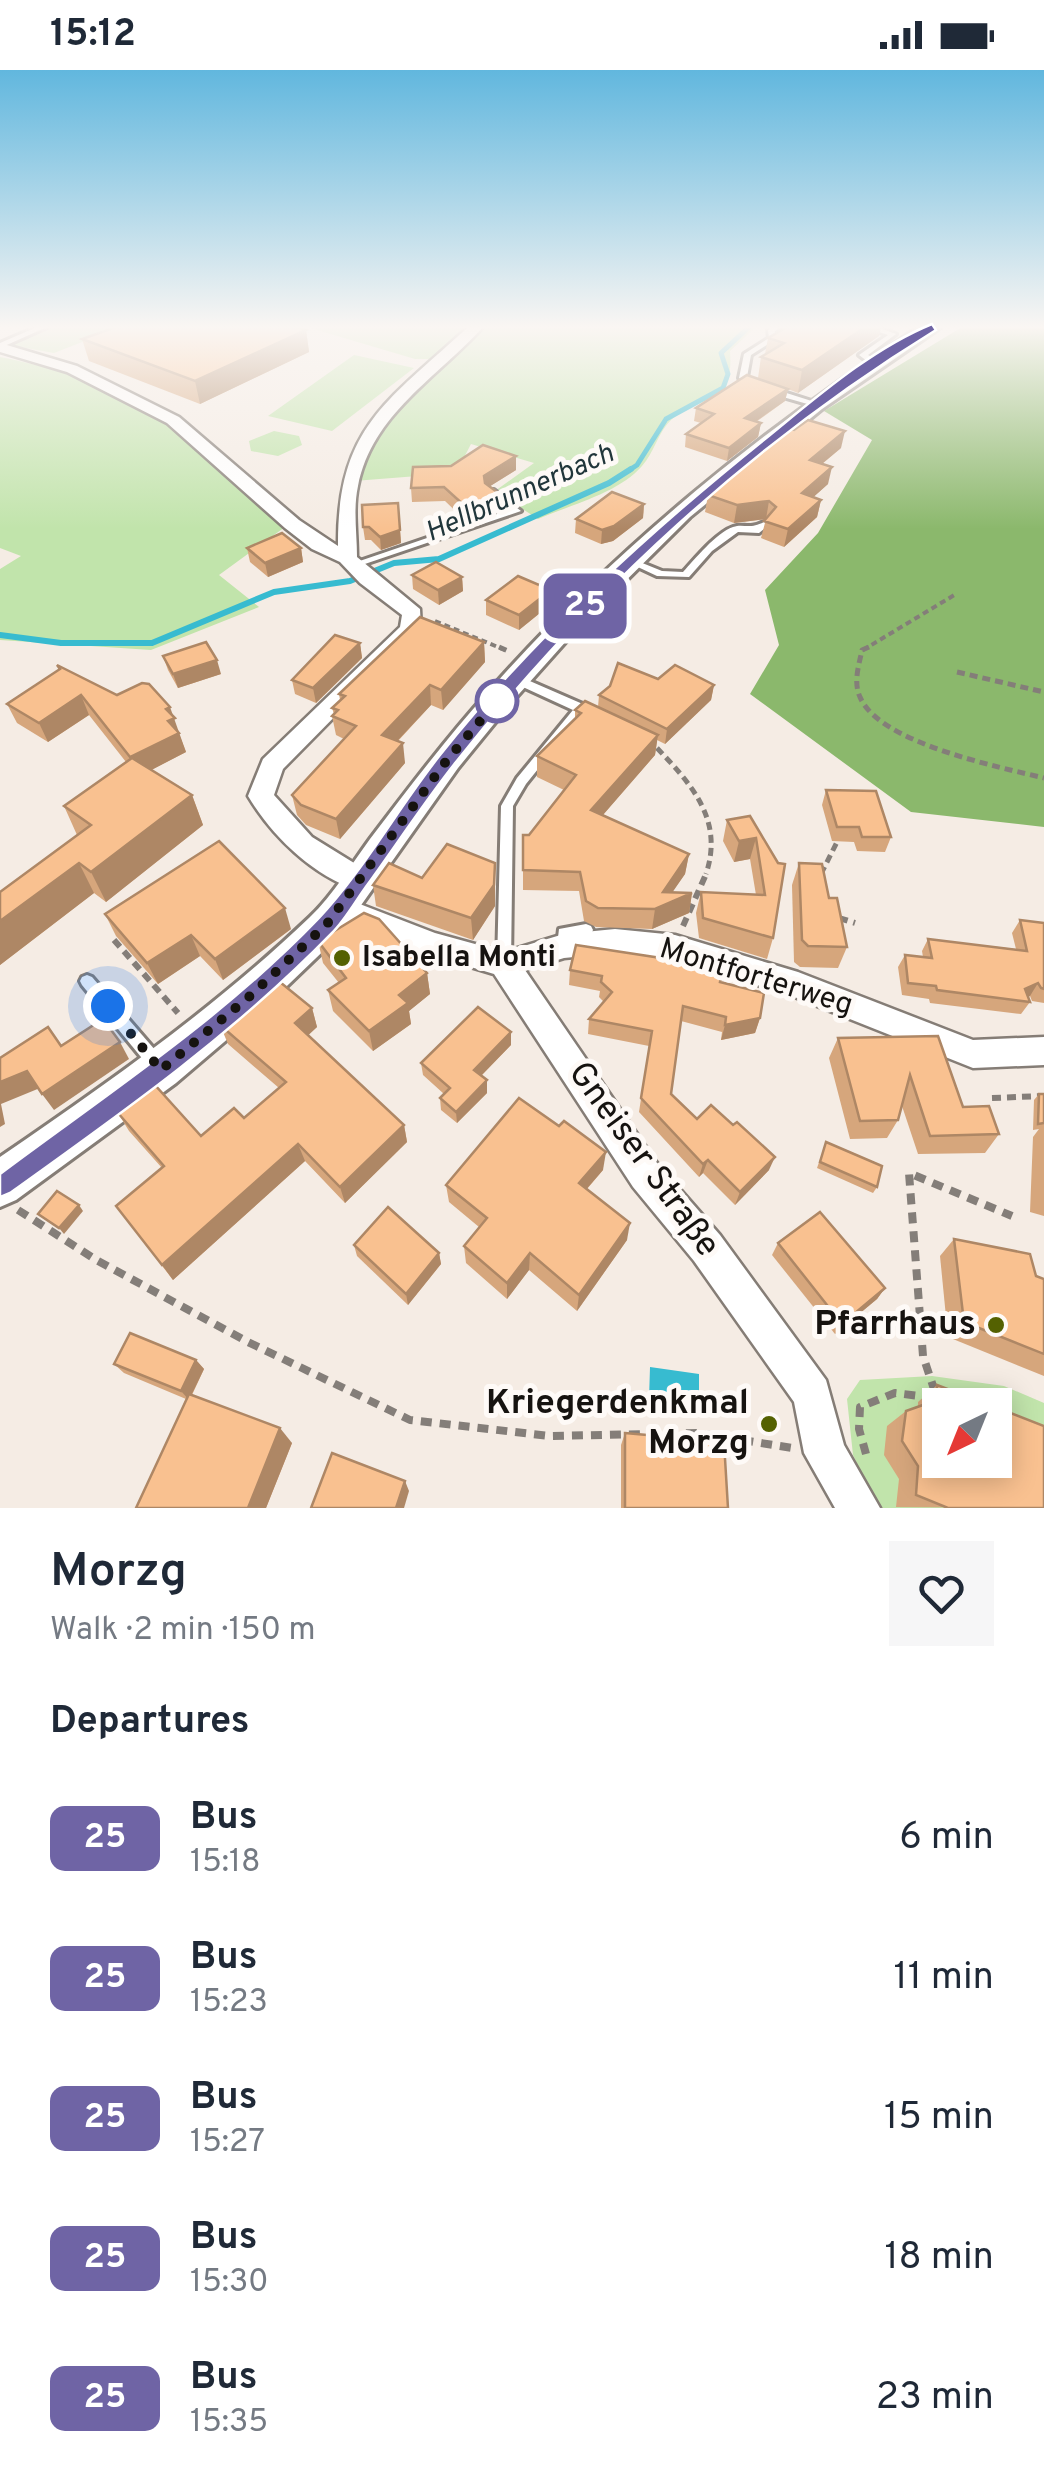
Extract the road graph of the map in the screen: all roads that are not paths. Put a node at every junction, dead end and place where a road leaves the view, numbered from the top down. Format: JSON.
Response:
{"nodes":[{"id":1,"x":122,"y":394,"type":"edge"},
{"id":2,"x":403,"y":394,"type":"edge"},
{"id":3,"x":781,"y":394,"type":"edge"},
{"id":4,"x":830,"y":394,"type":"edge"},
{"id":5,"x":815,"y":405,"type":"junction"},
{"id":6,"x":491,"y":492,"type":"edge"},
{"id":7,"x":764,"y":525,"type":"edge"},
{"id":8,"x":630,"y":562,"type":"junction"},
{"id":9,"x":357,"y":568,"type":"junction"},
{"id":10,"x":518,"y":667,"type":"junction"},
{"id":11,"x":580,"y":708,"type":"junction"},
{"id":12,"x":596,"y":716,"type":"edge"},
{"id":13,"x":348,"y":893,"type":"junction"},
{"id":14,"x":504,"y":964,"type":"junction"},
{"id":15,"x":87,"y":981,"type":"dead end"},
{"id":16,"x":1044,"y":1051,"type":"edge"},
{"id":17,"x":161,"y":1070,"type":"junction"},
{"id":18,"x":0,"y":1184,"type":"edge"},
{"id":19,"x":859,"y":1508,"type":"edge"}],
"edges":[{"from":1,"to":9,"type":"street"},
{"from":2,"to":9,"type":"street"},
{"from":3,"to":5,"type":"lane"},
{"from":4,"to":5,"type":"street"},
{"from":5,"to":8,"type":"street"},
{"from":6,"to":9,"type":"lane"},
{"from":7,"to":8,"type":"lane"},
{"from":8,"to":10,"type":"street"},
{"from":9,"to":13,"type":"street"},
{"from":10,"to":11,"type":"lane"},
{"from":10,"to":13,"type":"street"},
{"from":11,"to":12,"type":"lane"},
{"from":11,"to":14,"type":"lane"},
{"from":13,"to":14,"type":"street"},
{"from":13,"to":17,"type":"street"},
{"from":14,"to":16,"type":"street","name":"Montforterweg"},
{"from":14,"to":19,"type":"street","name":"Gneiser Straße"},
{"from":15,"to":17,"type":"lane"},
{"from":17,"to":18,"type":"street"}]}
